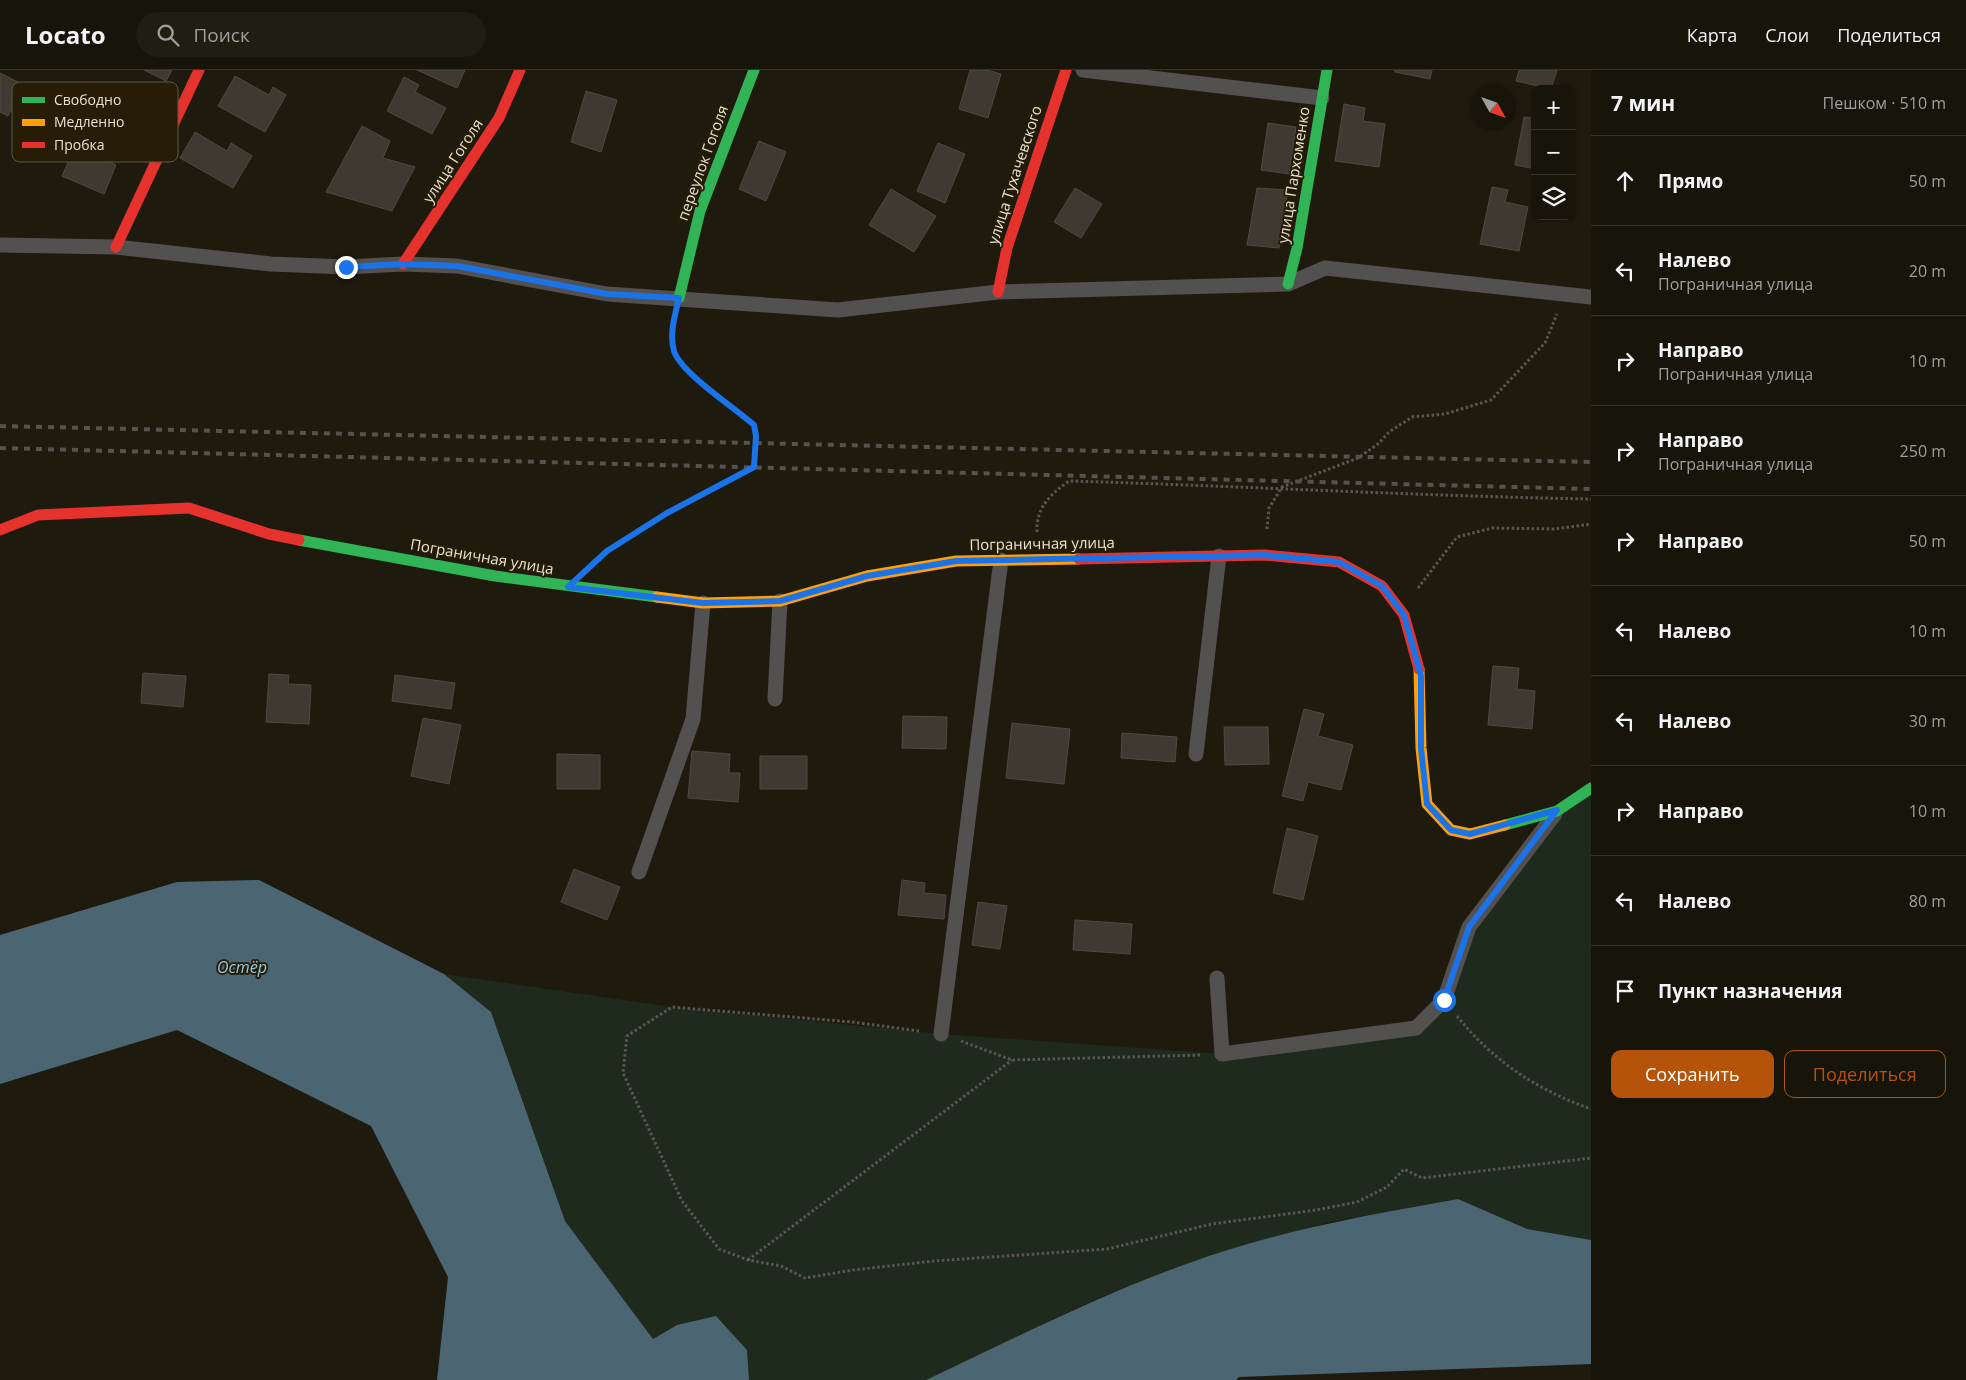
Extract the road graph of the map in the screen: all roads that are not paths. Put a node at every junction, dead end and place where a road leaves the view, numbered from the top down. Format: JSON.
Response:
{"nodes":[{"id":1,"x":199,"y":70,"type":"edge"},
{"id":2,"x":520,"y":70,"type":"edge"},
{"id":3,"x":754,"y":70,"type":"edge"},
{"id":4,"x":1066,"y":70,"type":"edge"},
{"id":5,"x":1083,"y":70,"type":"edge"},
{"id":6,"x":1327,"y":70,"type":"edge"},
{"id":7,"x":1322,"y":98,"type":"junction"},
{"id":8,"x":178,"y":115,"type":"edge"},
{"id":9,"x":156,"y":162,"type":"edge"},
{"id":10,"x":0,"y":245,"type":"edge"},
{"id":11,"x":116,"y":247,"type":"junction"},
{"id":12,"x":403,"y":264,"type":"junction"},
{"id":13,"x":1288,"y":284,"type":"junction"},
{"id":14,"x":998,"y":292,"type":"junction"},
{"id":15,"x":1591,"y":297,"type":"edge"},
{"id":16,"x":679,"y":298,"type":"junction"},
{"id":17,"x":0,"y":530,"type":"edge"},
{"id":18,"x":1219,"y":556,"type":"junction"},
{"id":19,"x":1001,"y":560,"type":"junction"},
{"id":20,"x":780,"y":601,"type":"junction"},
{"id":21,"x":703,"y":603,"type":"junction"},
{"id":22,"x":775,"y":699,"type":"dead end"},
{"id":23,"x":1196,"y":754,"type":"dead end"},
{"id":24,"x":1591,"y":788,"type":"edge"},
{"id":25,"x":1557,"y":810,"type":"junction"},
{"id":26,"x":639,"y":872,"type":"dead end"},
{"id":27,"x":1217,"y":978,"type":"dead end"},
{"id":28,"x":941,"y":1034,"type":"road end"}],
"edges":[{"from":1,"to":8,"type":"street"},
{"from":2,"to":12,"type":"street","name":"улица Гоголя"},
{"from":3,"to":16,"type":"street","name":"переулок Гоголя"},
{"from":4,"to":14,"type":"street","name":"улица Тухачевского"},
{"from":5,"to":7,"type":"lane"},
{"from":6,"to":7,"type":"street","name":"улица Пархоменко"},
{"from":7,"to":13,"type":"street","name":"улица Пархоменко"},
{"from":9,"to":11,"type":"street"},
{"from":10,"to":11,"type":"lane"},
{"from":11,"to":12,"type":"lane"},
{"from":12,"to":16,"type":"lane"},
{"from":13,"to":14,"type":"lane"},
{"from":13,"to":15,"type":"lane"},
{"from":14,"to":16,"type":"lane"},
{"from":17,"to":21,"type":"street","name":"Пограничная улица"},
{"from":18,"to":19,"type":"street","name":"Пограничная улица"},
{"from":18,"to":23,"type":"lane"},
{"from":18,"to":25,"type":"street","name":"Пограничная улица"},
{"from":19,"to":20,"type":"street","name":"Пограничная улица"},
{"from":19,"to":28,"type":"lane"},
{"from":20,"to":21,"type":"street","name":"Пограничная улица"},
{"from":20,"to":22,"type":"lane"},
{"from":21,"to":26,"type":"lane"},
{"from":24,"to":25,"type":"street","name":"Пограничная улица"},
{"from":25,"to":27,"type":"lane"}]}
